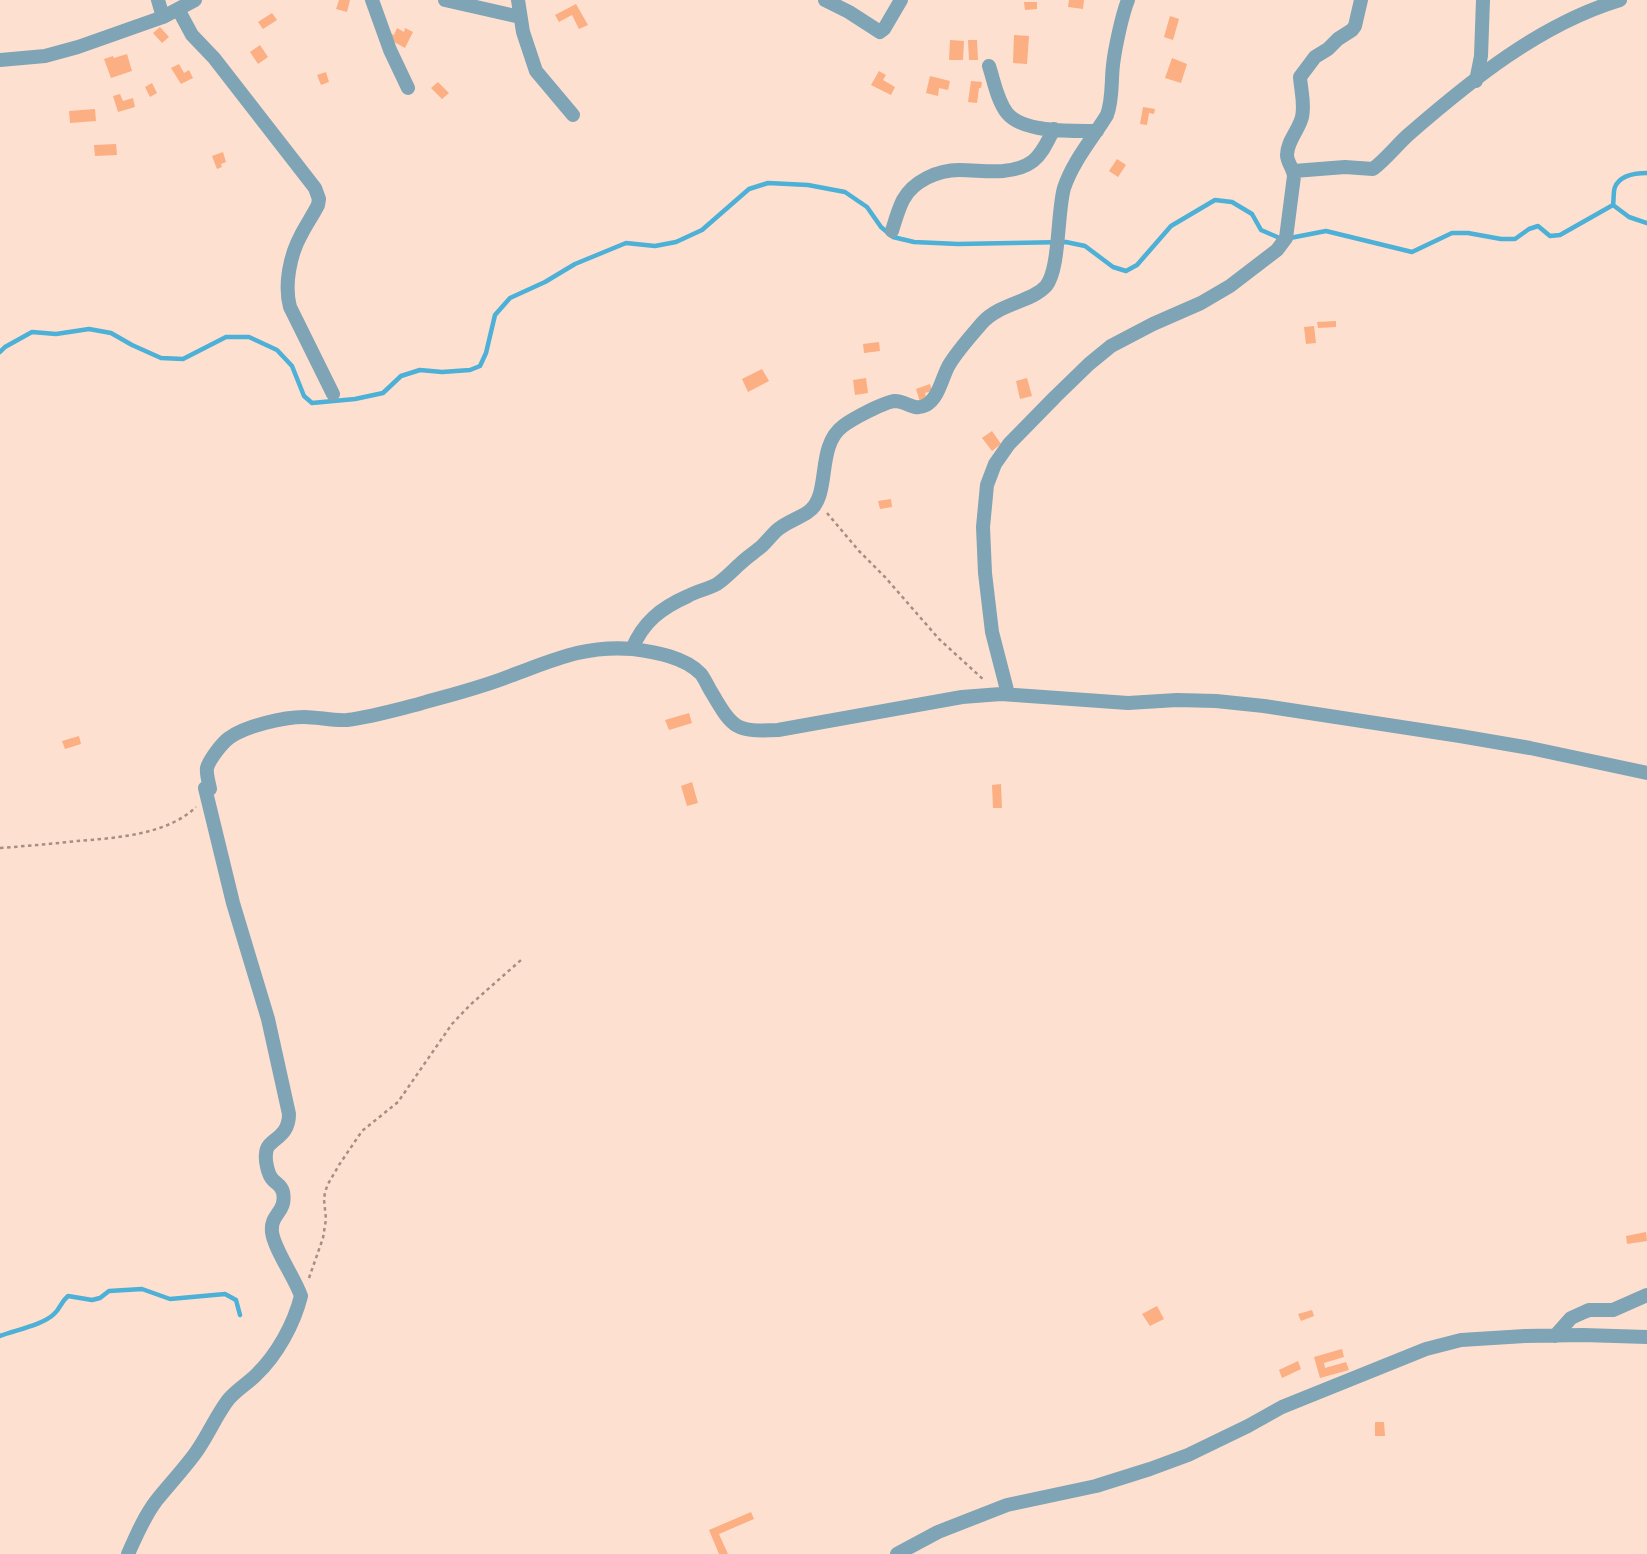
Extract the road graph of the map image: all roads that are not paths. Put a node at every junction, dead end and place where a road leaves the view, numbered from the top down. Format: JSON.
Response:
{"nodes":[{"id":1,"x":158,"y":0,"type":"edge"},
{"id":2,"x":195,"y":0,"type":"edge"},
{"id":3,"x":389,"y":0,"type":"edge"},
{"id":4,"x":445,"y":0,"type":"edge"},
{"id":5,"x":518,"y":0,"type":"edge"},
{"id":6,"x":825,"y":0,"type":"edge"},
{"id":7,"x":901,"y":0,"type":"edge"},
{"id":8,"x":1128,"y":0,"type":"edge"},
{"id":9,"x":1361,"y":0,"type":"edge"},
{"id":10,"x":1483,"y":0,"type":"edge"},
{"id":11,"x":1620,"y":0,"type":"edge"},
{"id":12,"x":373,"y":2,"type":"edge"},
{"id":13,"x":178,"y":9,"type":"junction"},
{"id":14,"x":163,"y":17,"type":"junction"},
{"id":15,"x":520,"y":17,"type":"junction"},
{"id":16,"x":0,"y":60,"type":"edge"},
{"id":17,"x":989,"y":66,"type":"dead end"},
{"id":18,"x":1476,"y":80,"type":"junction"},
{"id":19,"x":408,"y":88,"type":"dead end"},
{"id":20,"x":573,"y":115,"type":"dead end"},
{"id":21,"x":1054,"y":129,"type":"junction"},
{"id":22,"x":1097,"y":131,"type":"junction"},
{"id":23,"x":1294,"y":171,"type":"junction"},
{"id":24,"x":892,"y":231,"type":"dead end"},
{"id":25,"x":333,"y":394,"type":"dead end"},
{"id":26,"x":632,"y":649,"type":"junction"},
{"id":27,"x":1005,"y":694,"type":"junction"},
{"id":28,"x":1647,"y":773,"type":"edge"},
{"id":29,"x":1647,"y":1296,"type":"edge"},
{"id":30,"x":1555,"y":1336,"type":"junction"},
{"id":31,"x":1647,"y":1337,"type":"edge"},
{"id":32,"x":128,"y":1554,"type":"edge"},
{"id":33,"x":897,"y":1554,"type":"edge"}],
"edges":[{"from":1,"to":14,"type":"street"},
{"from":2,"to":13,"type":"street"},
{"from":3,"to":12,"type":"street"},
{"from":4,"to":15,"type":"street"},
{"from":5,"to":15,"type":"street"},
{"from":6,"to":7,"type":"street"},
{"from":8,"to":22,"type":"street"},
{"from":9,"to":23,"type":"street"},
{"from":10,"to":18,"type":"street"},
{"from":11,"to":18,"type":"street"},
{"from":12,"to":19,"type":"street"},
{"from":13,"to":14,"type":"street"},
{"from":13,"to":25,"type":"street"},
{"from":14,"to":16,"type":"street"},
{"from":15,"to":20,"type":"street"},
{"from":17,"to":21,"type":"street"},
{"from":18,"to":23,"type":"street"},
{"from":21,"to":22,"type":"street"},
{"from":21,"to":24,"type":"street"},
{"from":22,"to":26,"type":"street"},
{"from":23,"to":27,"type":"street"},
{"from":26,"to":27,"type":"street"},
{"from":26,"to":32,"type":"street"},
{"from":27,"to":28,"type":"street"},
{"from":29,"to":30,"type":"street"},
{"from":30,"to":31,"type":"street"},
{"from":30,"to":33,"type":"street"}]}
